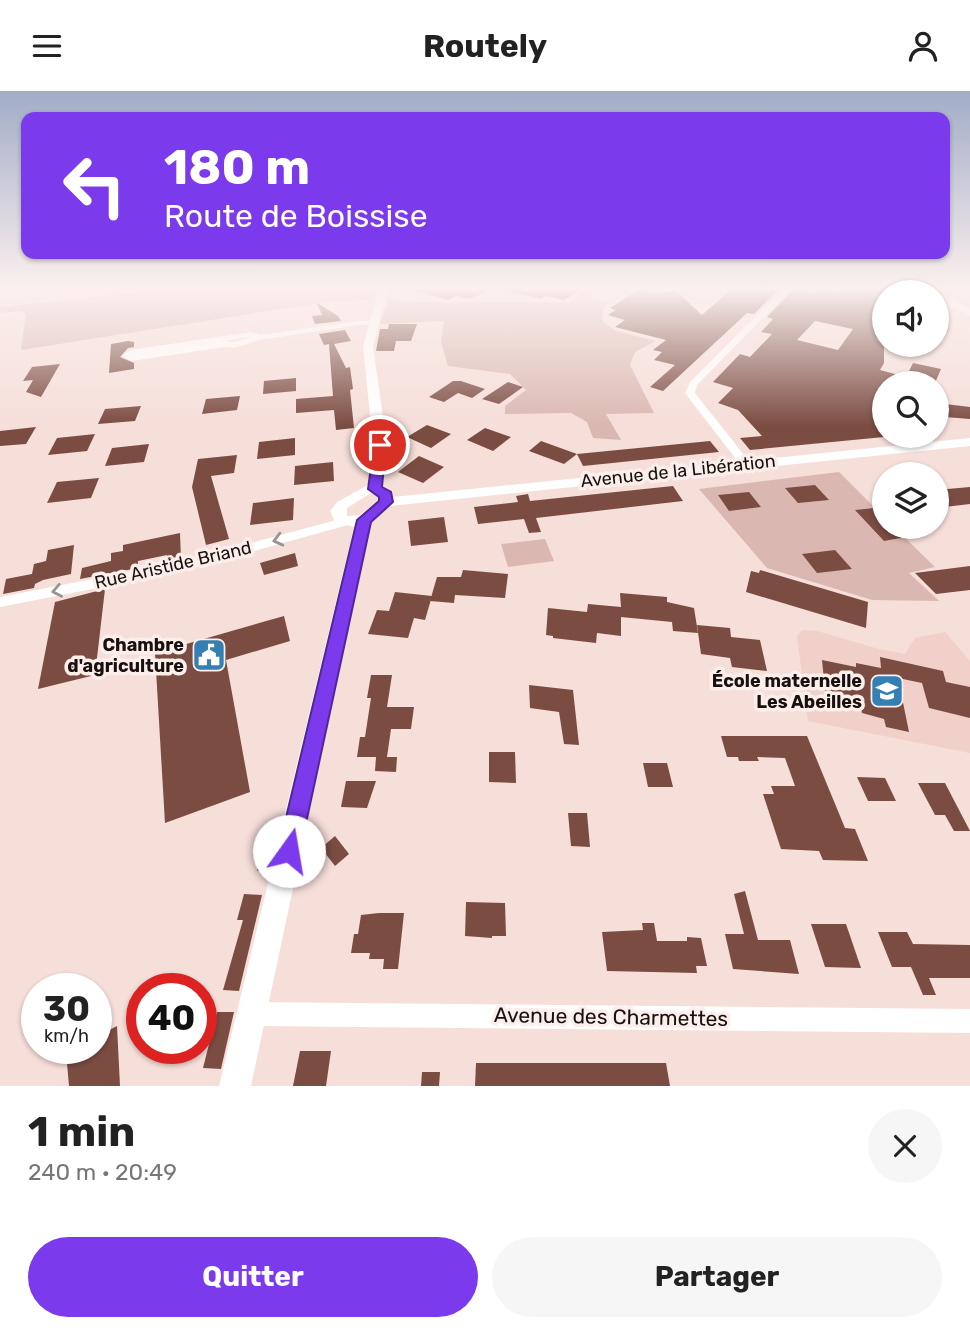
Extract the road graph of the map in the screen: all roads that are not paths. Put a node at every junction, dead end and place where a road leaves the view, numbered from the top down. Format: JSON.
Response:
{"nodes":[{"id":1,"x":290,"y":333,"type":"edge"},
{"id":2,"x":371,"y":333,"type":"edge"},
{"id":3,"x":743,"y":333,"type":"edge"},
{"id":4,"x":260,"y":338,"type":"junction"},
{"id":5,"x":970,"y":442,"type":"edge"},
{"id":6,"x":746,"y":465,"type":"junction"},
{"id":7,"x":375,"y":489,"type":"junction"},
{"id":8,"x":386,"y":502,"type":"junction"},
{"id":9,"x":354,"y":521,"type":"junction"},
{"id":10,"x":0,"y":602,"type":"edge"},
{"id":11,"x":252,"y":1014,"type":"junction"},
{"id":12,"x":970,"y":1021,"type":"edge"},
{"id":13,"x":235,"y":1086,"type":"edge"}],
"edges":[{"from":1,"to":4,"type":"street"},
{"from":2,"to":7,"type":"street"},
{"from":3,"to":6,"type":"street"},
{"from":4,"to":4,"type":"street"},
{"from":5,"to":6,"type":"street","name":"Avenue de la Libération"},
{"from":6,"to":8,"type":"street","name":"Avenue de la Libération"},
{"from":7,"to":8,"type":"street"},
{"from":7,"to":9,"type":"street"},
{"from":8,"to":9,"type":"street"},
{"from":9,"to":10,"type":"street","name":"Rue Aristide Briand","one_way":true},
{"from":9,"to":11,"type":"street"},
{"from":11,"to":12,"type":"street","name":"Avenue des Charmettes"},
{"from":11,"to":13,"type":"street"}]}
